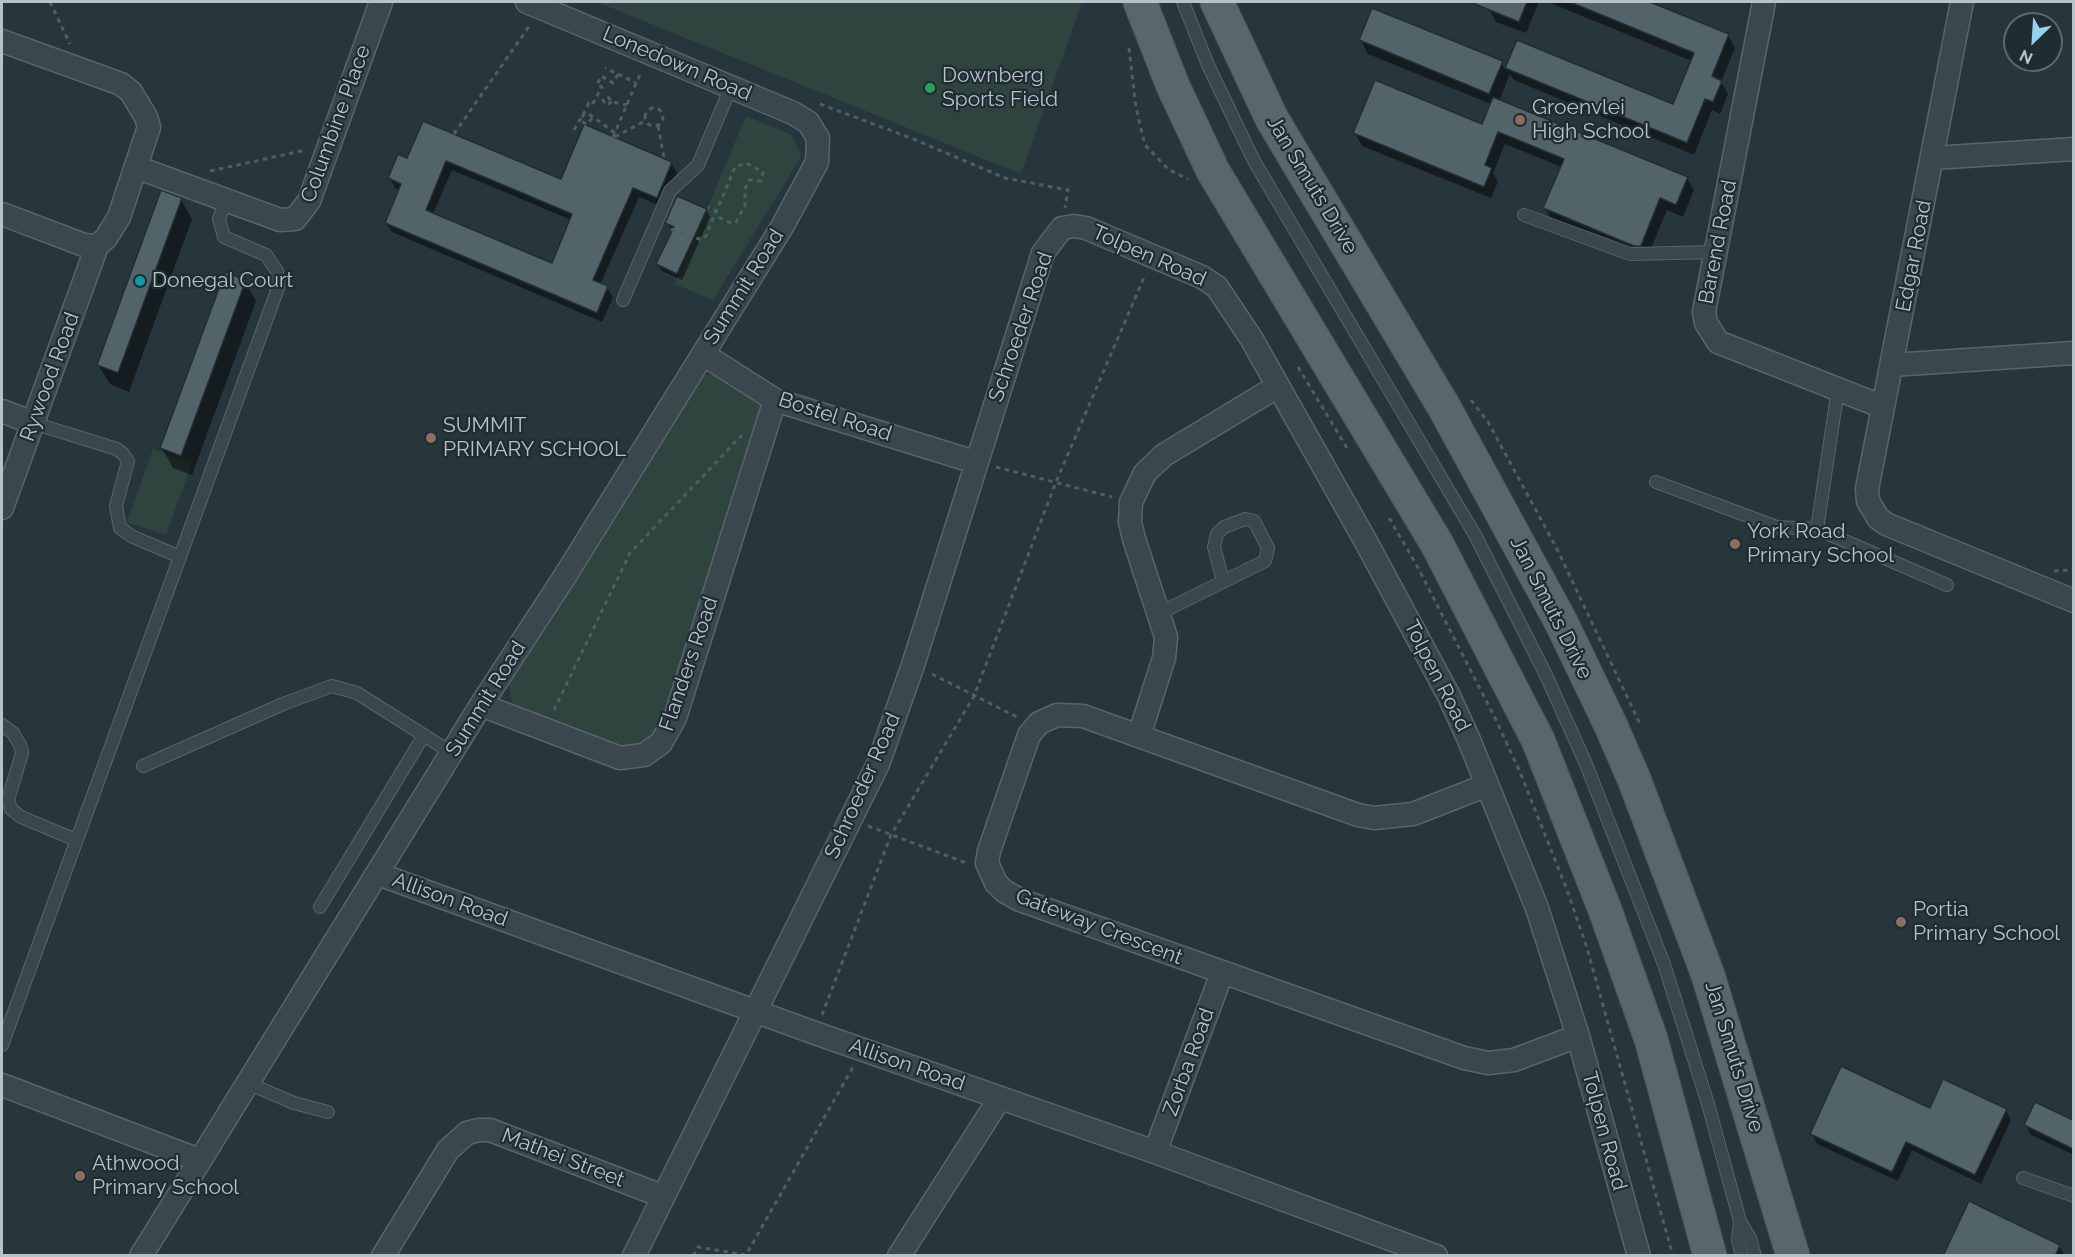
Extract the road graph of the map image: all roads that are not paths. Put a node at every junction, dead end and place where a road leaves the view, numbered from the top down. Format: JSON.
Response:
{"nodes":[{"id":1,"x":381,"y":2,"type":"edge"},
{"id":2,"x":1140,"y":2,"type":"edge"},
{"id":3,"x":1183,"y":2,"type":"edge"},
{"id":4,"x":1217,"y":2,"type":"edge"},
{"id":5,"x":1764,"y":2,"type":"edge"},
{"id":6,"x":1962,"y":2,"type":"edge"},
{"id":7,"x":532,"y":4,"type":"edge"},
{"id":8,"x":2,"y":41,"type":"edge"},
{"id":9,"x":731,"y":87,"type":"junction"},
{"id":10,"x":818,"y":138,"type":"joint"},
{"id":11,"x":2073,"y":149,"type":"edge"},
{"id":12,"x":1933,"y":158,"type":"junction"},
{"id":13,"x":136,"y":167,"type":"junction"},
{"id":14,"x":226,"y":200,"type":"junction"},
{"id":15,"x":2,"y":214,"type":"edge"},
{"id":16,"x":1524,"y":215,"type":"dead end"},
{"id":17,"x":1062,"y":228,"type":"joint"},
{"id":18,"x":97,"y":246,"type":"junction"},
{"id":19,"x":1716,"y":252,"type":"junction"},
{"id":20,"x":624,"y":300,"type":"dead end"},
{"id":21,"x":2073,"y":352,"type":"edge"},
{"id":22,"x":703,"y":354,"type":"junction"},
{"id":23,"x":1892,"y":365,"type":"junction"},
{"id":24,"x":1278,"y":386,"type":"junction"},
{"id":25,"x":1838,"y":389,"type":"junction"},
{"id":26,"x":775,"y":400,"type":"junction"},
{"id":27,"x":1883,"y":407,"type":"junction"},
{"id":28,"x":2,"y":411,"type":"edge"},
{"id":29,"x":33,"y":423,"type":"junction"},
{"id":30,"x":975,"y":462,"type":"junction"},
{"id":31,"x":1656,"y":482,"type":"dead end"},
{"id":32,"x":2,"y":508,"type":"edge"},
{"id":33,"x":1817,"y":530,"type":"junction"},
{"id":34,"x":178,"y":556,"type":"junction"},
{"id":35,"x":1223,"y":580,"type":"junction"},
{"id":36,"x":1947,"y":585,"type":"dead end"},
{"id":37,"x":2073,"y":601,"type":"edge"},
{"id":38,"x":1160,"y":613,"type":"junction"},
{"id":39,"x":481,"y":705,"type":"junction"},
{"id":40,"x":2,"y":725,"type":"edge"},
{"id":41,"x":424,"y":735,"type":"junction"},
{"id":42,"x":1139,"y":736,"type":"junction"},
{"id":43,"x":452,"y":753,"type":"junction"},
{"id":44,"x":143,"y":766,"type":"dead end"},
{"id":45,"x":1487,"y":785,"type":"junction"},
{"id":46,"x":76,"y":840,"type":"junction"},
{"id":47,"x":378,"y":874,"type":"junction"},
{"id":48,"x":320,"y":907,"type":"dead end"},
{"id":49,"x":1222,"y":973,"type":"junction"},
{"id":50,"x":755,"y":1011,"type":"junction"},
{"id":51,"x":1578,"y":1036,"type":"junction"},
{"id":52,"x":2,"y":1045,"type":"edge"},
{"id":53,"x":247,"y":1083,"type":"junction"},
{"id":54,"x":2,"y":1085,"type":"edge"},
{"id":55,"x":1000,"y":1098,"type":"junction"},
{"id":56,"x":328,"y":1112,"type":"dead end"},
{"id":57,"x":1155,"y":1152,"type":"junction"},
{"id":58,"x":199,"y":1160,"type":"junction"},
{"id":59,"x":2023,"y":1178,"type":"dead end"},
{"id":60,"x":662,"y":1196,"type":"junction"},
{"id":61,"x":2073,"y":1196,"type":"edge"},
{"id":62,"x":1740,"y":1221,"type":"junction"},
{"id":63,"x":1384,"y":1247,"type":"edge"},
{"id":64,"x":141,"y":1256,"type":"edge"},
{"id":65,"x":383,"y":1256,"type":"edge"},
{"id":66,"x":634,"y":1256,"type":"edge"},
{"id":67,"x":899,"y":1256,"type":"edge"},
{"id":68,"x":1436,"y":1256,"type":"edge"},
{"id":69,"x":1639,"y":1256,"type":"edge"},
{"id":70,"x":1710,"y":1256,"type":"edge"},
{"id":71,"x":1742,"y":1256,"type":"edge"},
{"id":72,"x":1755,"y":1256,"type":"edge"},
{"id":73,"x":1793,"y":1256,"type":"edge"}],
"edges":[{"from":1,"to":14,"type":"street","name":"Columbine Place"},
{"from":2,"to":70,"type":"main road"},
{"from":3,"to":62,"type":"lane"},
{"from":4,"to":73,"type":"main road","name":"Jan Smuts Drive"},
{"from":5,"to":19,"type":"street","name":"Barend Road"},
{"from":6,"to":12,"type":"street","name":"Edgar Road"},
{"from":7,"to":9,"type":"street","name":"Lonedown Road"},
{"from":8,"to":13,"type":"street"},
{"from":9,"to":10,"type":"street","name":"Lonedown Road"},
{"from":9,"to":20,"type":"lane"},
{"from":10,"to":22,"type":"street","name":"Summit Road"},
{"from":11,"to":12,"type":"street"},
{"from":12,"to":23,"type":"street","name":"Edgar Road"},
{"from":13,"to":14,"type":"street","name":"Columbine Place"},
{"from":13,"to":18,"type":"street"},
{"from":14,"to":34,"type":"lane"},
{"from":15,"to":18,"type":"street"},
{"from":16,"to":19,"type":"lane"},
{"from":17,"to":24,"type":"street","name":"Tolpen Road"},
{"from":17,"to":30,"type":"street","name":"Schroeder Road"},
{"from":18,"to":29,"type":"street","name":"Rywood Road"},
{"from":19,"to":25,"type":"street","name":"Barend Road"},
{"from":21,"to":23,"type":"street"},
{"from":22,"to":26,"type":"street","name":"Bostel Road"},
{"from":22,"to":39,"type":"street","name":"Summit Road"},
{"from":23,"to":27,"type":"street","name":"Edgar Road"},
{"from":24,"to":38,"type":"street"},
{"from":24,"to":45,"type":"street","name":"Tolpen Road"},
{"from":25,"to":27,"type":"street","name":"Barend Road"},
{"from":25,"to":33,"type":"lane"},
{"from":26,"to":30,"type":"street","name":"Bostel Road"},
{"from":26,"to":39,"type":"street","name":"Flanders Road"},
{"from":27,"to":37,"type":"street","name":"Edgar Road"},
{"from":28,"to":29,"type":"street"},
{"from":29,"to":32,"type":"street","name":"Rywood Road"},
{"from":29,"to":34,"type":"lane"},
{"from":30,"to":50,"type":"street","name":"Schroeder Road"},
{"from":31,"to":33,"type":"lane"},
{"from":33,"to":36,"type":"lane"},
{"from":34,"to":46,"type":"lane"},
{"from":35,"to":35,"type":"lane"},
{"from":35,"to":38,"type":"lane"},
{"from":38,"to":42,"type":"street"},
{"from":39,"to":43,"type":"street","name":"Summit Road"},
{"from":40,"to":46,"type":"lane"},
{"from":41,"to":43,"type":"lane"},
{"from":41,"to":44,"type":"lane"},
{"from":41,"to":48,"type":"lane"},
{"from":42,"to":45,"type":"street"},
{"from":42,"to":49,"type":"street","name":"Gateway Crescent"},
{"from":43,"to":47,"type":"street","name":"Summit Road"},
{"from":45,"to":51,"type":"street","name":"Tolpen Road"},
{"from":46,"to":52,"type":"lane"},
{"from":47,"to":50,"type":"street","name":"Allison Road"},
{"from":47,"to":53,"type":"street","name":"Summit Road"},
{"from":49,"to":51,"type":"street","name":"Gateway Crescent"},
{"from":49,"to":57,"type":"street","name":"Zorba Road"},
{"from":50,"to":55,"type":"street","name":"Allison Road"},
{"from":50,"to":60,"type":"street","name":"Schroeder Road"},
{"from":51,"to":69,"type":"street","name":"Tolpen Road"},
{"from":53,"to":56,"type":"lane"},
{"from":53,"to":58,"type":"street","name":"Summit Road"},
{"from":54,"to":58,"type":"street"},
{"from":55,"to":57,"type":"street","name":"Allison Road"},
{"from":55,"to":67,"type":"street"},
{"from":57,"to":63,"type":"street","name":"Allison Road"},
{"from":58,"to":64,"type":"street","name":"Summit Road"},
{"from":59,"to":61,"type":"lane"},
{"from":60,"to":65,"type":"street","name":"Mathei Street"},
{"from":60,"to":66,"type":"street","name":"Schroeder Road"},
{"from":62,"to":71,"type":"lane"},
{"from":62,"to":72,"type":"lane"},
{"from":63,"to":68,"type":"street","name":"Allison Road"}]}
